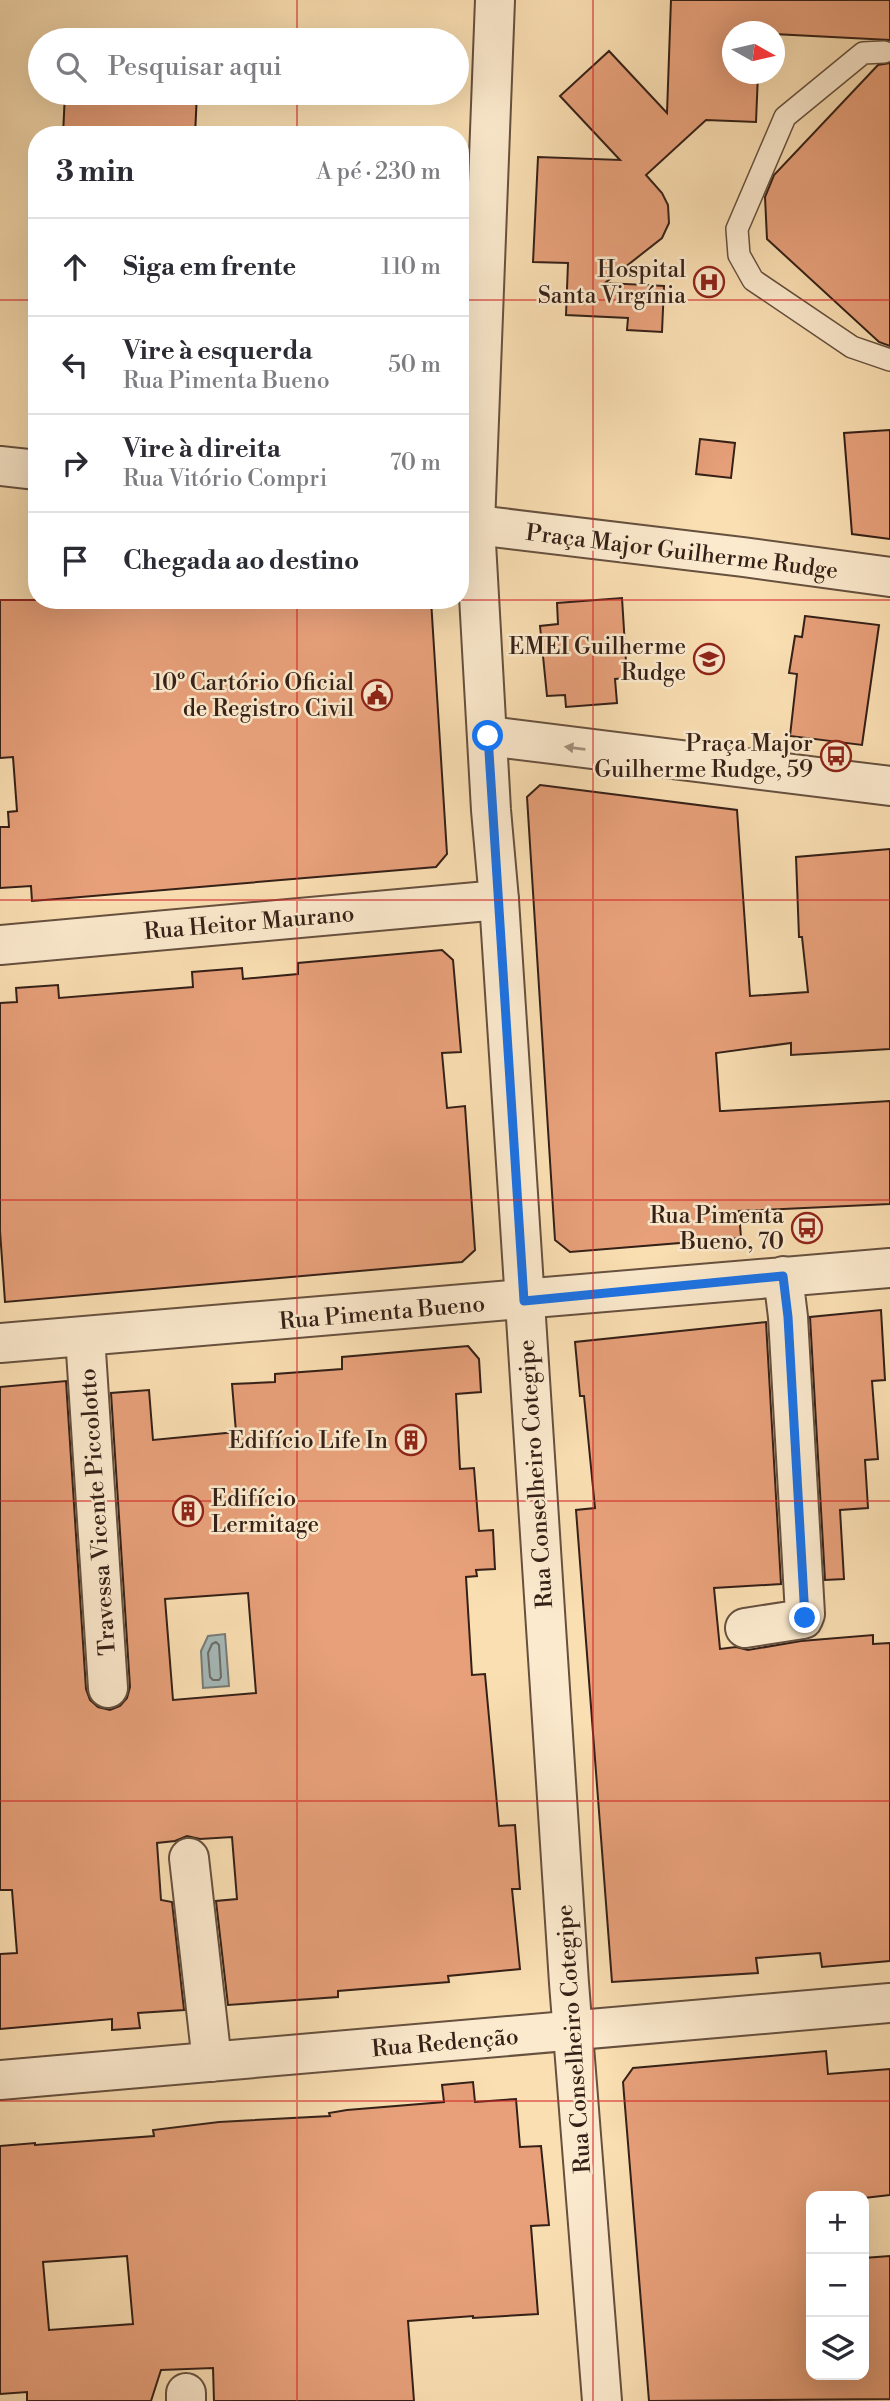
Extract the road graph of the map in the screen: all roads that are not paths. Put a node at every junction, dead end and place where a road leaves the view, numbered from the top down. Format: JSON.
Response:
{"nodes":[{"id":1,"x":495,"y":0,"type":"edge"},
{"id":2,"x":884,"y":51,"type":"dead end"},
{"id":3,"x":890,"y":360,"type":"edge"},
{"id":4,"x":0,"y":466,"type":"edge"},
{"id":5,"x":28,"y":469,"type":"edge"},
{"id":6,"x":469,"y":505,"type":"edge"},
{"id":7,"x":469,"y":524,"type":"edge"},
{"id":8,"x":469,"y":535,"type":"edge"},
{"id":9,"x":890,"y":577,"type":"edge"},
{"id":10,"x":488,"y":736,"type":"junction"},
{"id":11,"x":890,"y":786,"type":"edge"},
{"id":12,"x":499,"y":900,"type":"junction"},
{"id":13,"x":0,"y":945,"type":"edge"},
{"id":14,"x":890,"y":1268,"type":"edge"},
{"id":15,"x":783,"y":1276,"type":"junction"},
{"id":16,"x":524,"y":1301,"type":"junction"},
{"id":17,"x":85,"y":1336,"type":"junction"},
{"id":18,"x":0,"y":1343,"type":"edge"},
{"id":19,"x":745,"y":1628,"type":"dead end"},
{"id":20,"x":108,"y":1688,"type":"dead end"},
{"id":21,"x":189,"y":1858,"type":"dead end"},
{"id":22,"x":890,"y":2003,"type":"edge"},
{"id":23,"x":572,"y":2031,"type":"junction"},
{"id":24,"x":212,"y":2062,"type":"junction"},
{"id":25,"x":0,"y":2080,"type":"edge"},
{"id":26,"x":602,"y":2401,"type":"edge"}],
"edges":[{"from":1,"to":6,"type":"street","name":"Rua Conselheiro Cotegipe"},
{"from":2,"to":3,"type":"lane"},
{"from":4,"to":5,"type":"street"},
{"from":7,"to":9,"type":"street","name":"Praça Major Guilherme Rudge"},
{"from":8,"to":10,"type":"street","name":"Rua Conselheiro Cotegipe"},
{"from":11,"to":10,"type":"street","one_way":true},
{"from":10,"to":12,"type":"street","name":"Rua Conselheiro Cotegipe"},
{"from":12,"to":13,"type":"street","name":"Rua Heitor Maurano"},
{"from":12,"to":16,"type":"street","name":"Rua Conselheiro Cotegipe"},
{"from":14,"to":15,"type":"street","name":"Rua Pimenta Bueno"},
{"from":15,"to":16,"type":"street","name":"Rua Pimenta Bueno"},
{"from":15,"to":19,"type":"street"},
{"from":16,"to":17,"type":"street","name":"Rua Pimenta Bueno"},
{"from":16,"to":23,"type":"street","name":"Rua Conselheiro Cotegipe"},
{"from":17,"to":18,"type":"street","name":"Rua Pimenta Bueno"},
{"from":17,"to":20,"type":"street","name":"Travessa Vicente Piccolotto"},
{"from":21,"to":24,"type":"street"},
{"from":22,"to":23,"type":"street","name":"Rua Redenção"},
{"from":23,"to":24,"type":"street","name":"Rua Redenção"},
{"from":23,"to":26,"type":"street","name":"Rua Conselheiro Cotegipe"},
{"from":24,"to":25,"type":"street","name":"Rua Redenção"}]}
